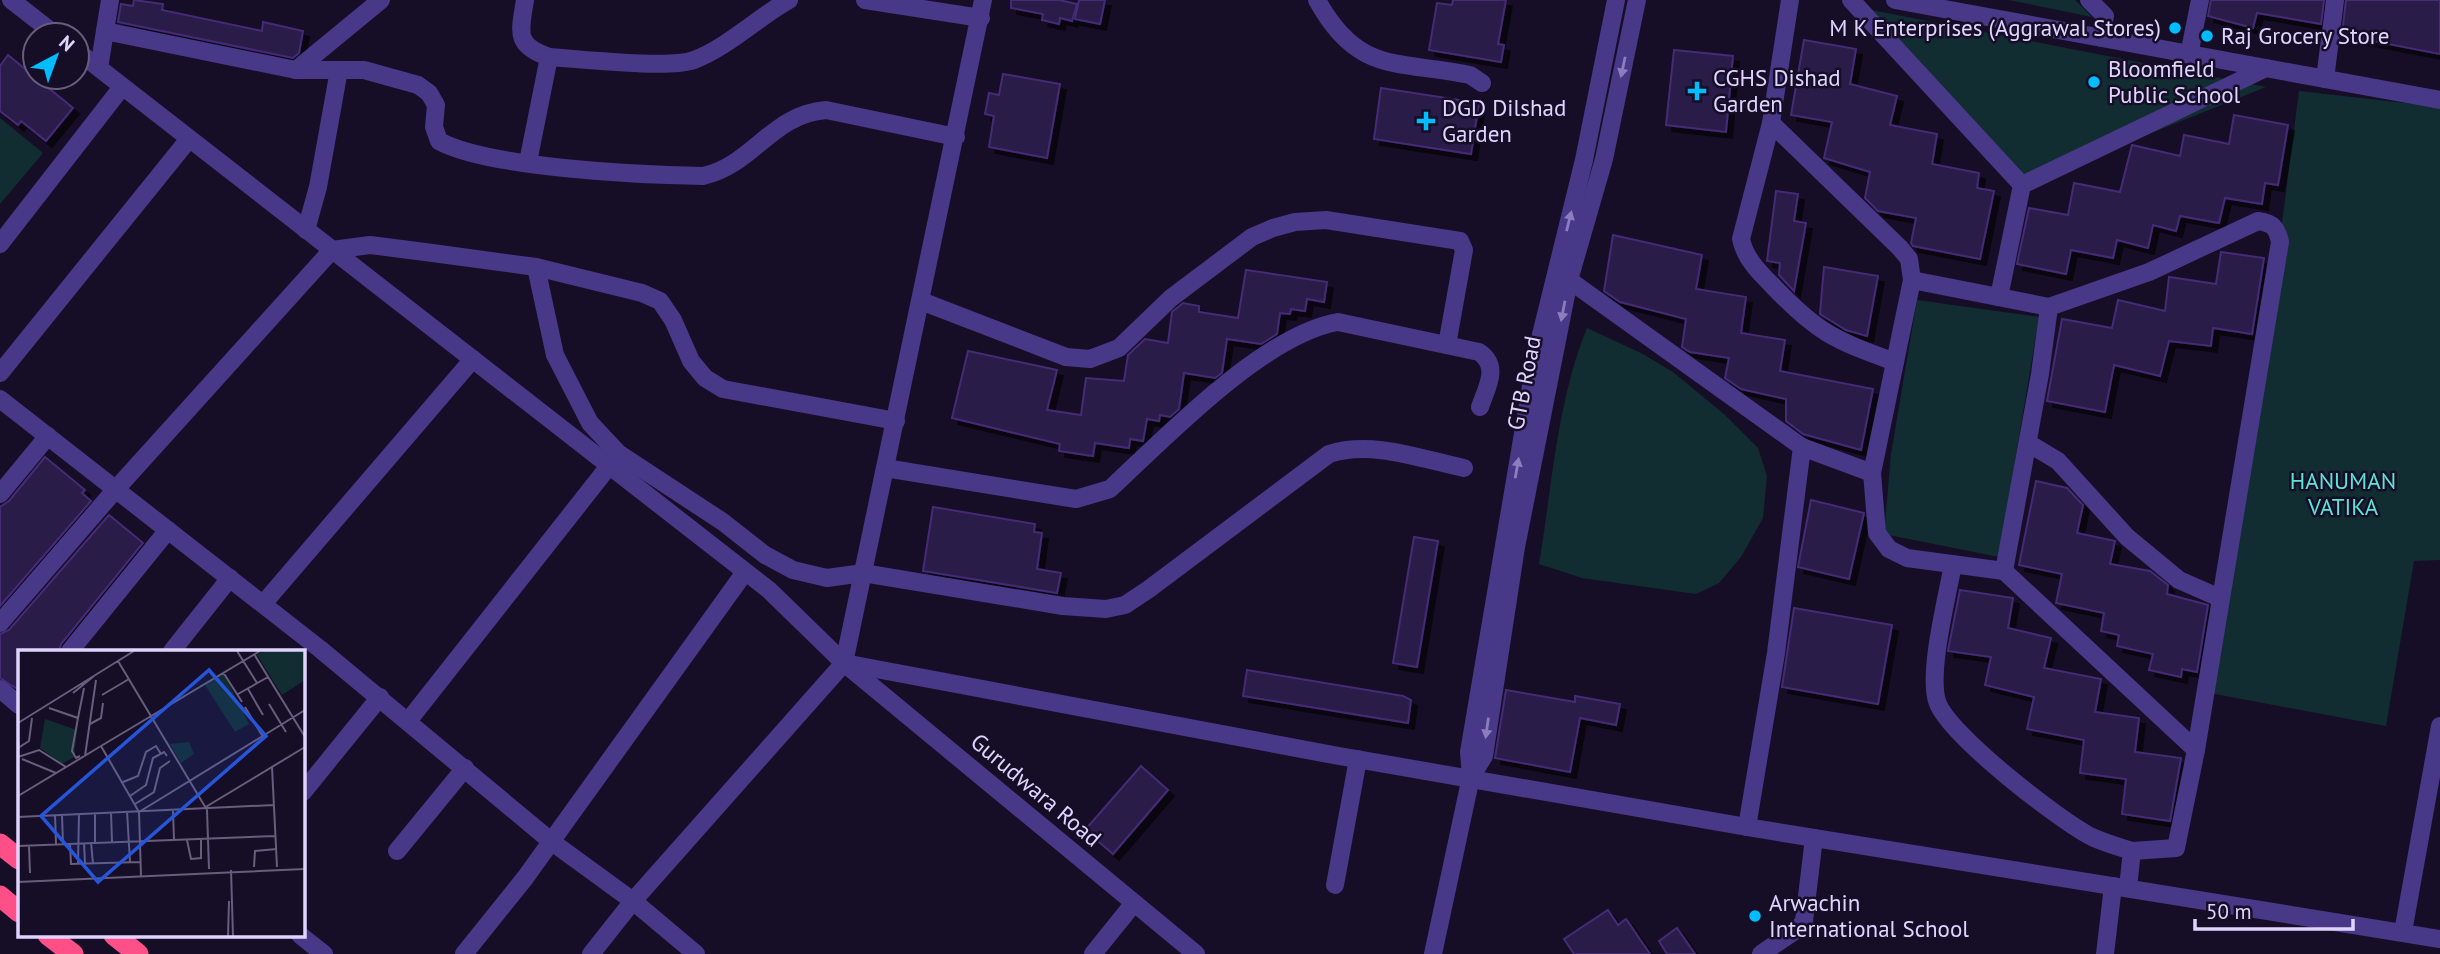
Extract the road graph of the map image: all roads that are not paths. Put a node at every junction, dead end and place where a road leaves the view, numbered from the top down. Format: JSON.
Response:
{"nodes":[{"id":1,"x":11,"y":0,"type":"edge"},
{"id":2,"x":110,"y":0,"type":"edge"},
{"id":3,"x":381,"y":0,"type":"edge"},
{"id":4,"x":525,"y":0,"type":"edge"},
{"id":5,"x":789,"y":0,"type":"edge"},
{"id":6,"x":865,"y":0,"type":"edge"},
{"id":7,"x":1317,"y":0,"type":"edge"},
{"id":8,"x":1616,"y":0,"type":"edge"},
{"id":9,"x":1637,"y":0,"type":"edge"},
{"id":10,"x":1790,"y":0,"type":"edge"},
{"id":11,"x":1851,"y":0,"type":"edge"},
{"id":12,"x":1895,"y":0,"type":"edge"},
{"id":13,"x":2089,"y":0,"type":"edge"},
{"id":14,"x":2200,"y":0,"type":"edge"},
{"id":15,"x":2335,"y":0,"type":"edge"},
{"id":16,"x":29,"y":6,"type":"edge"},
{"id":17,"x":982,"y":9,"type":"edge"},
{"id":18,"x":43,"y":21,"type":"edge"},
{"id":19,"x":105,"y":31,"type":"junction"},
{"id":20,"x":2101,"y":38,"type":"junction"},
{"id":21,"x":2189,"y":55,"type":"junction"},
{"id":22,"x":550,"y":57,"type":"junction"},
{"id":23,"x":91,"y":62,"type":"edge"},
{"id":24,"x":99,"y":68,"type":"junction"},
{"id":25,"x":2266,"y":68,"type":"junction"},
{"id":26,"x":296,"y":70,"type":"junction"},
{"id":27,"x":339,"y":70,"type":"junction"},
{"id":28,"x":2325,"y":79,"type":"junction"},
{"id":29,"x":1482,"y":83,"type":"dead end"},
{"id":30,"x":122,"y":87,"type":"junction"},
{"id":31,"x":2440,"y":100,"type":"edge"},
{"id":32,"x":1771,"y":123,"type":"junction"},
{"id":33,"x":956,"y":137,"type":"junction"},
{"id":34,"x":189,"y":139,"type":"junction"},
{"id":35,"x":528,"y":162,"type":"junction"},
{"id":36,"x":2022,"y":185,"type":"junction"},
{"id":37,"x":306,"y":230,"type":"junction"},
{"id":38,"x":0,"y":244,"type":"edge"},
{"id":39,"x":332,"y":250,"type":"junction"},
{"id":40,"x":536,"y":267,"type":"junction"},
{"id":41,"x":1562,"y":278,"type":"junction"},
{"id":42,"x":1912,"y":280,"type":"junction"},
{"id":43,"x":1999,"y":297,"type":"junction"},
{"id":44,"x":921,"y":302,"type":"junction"},
{"id":45,"x":2049,"y":306,"type":"junction"},
{"id":46,"x":1447,"y":345,"type":"junction"},
{"id":47,"x":473,"y":359,"type":"junction"},
{"id":48,"x":1895,"y":362,"type":"junction"},
{"id":49,"x":0,"y":373,"type":"edge"},
{"id":50,"x":0,"y":399,"type":"edge"},
{"id":51,"x":1480,"y":407,"type":"dead end"},
{"id":52,"x":895,"y":421,"type":"junction"},
{"id":53,"x":48,"y":436,"type":"junction"},
{"id":54,"x":2028,"y":443,"type":"junction"},
{"id":55,"x":1802,"y":447,"type":"junction"},
{"id":56,"x":609,"y":466,"type":"junction"},
{"id":57,"x":885,"y":468,"type":"junction"},
{"id":58,"x":1464,"y":468,"type":"dead end"},
{"id":59,"x":1872,"y":473,"type":"junction"},
{"id":60,"x":116,"y":489,"type":"junction"},
{"id":61,"x":0,"y":494,"type":"edge"},
{"id":62,"x":168,"y":530,"type":"junction"},
{"id":63,"x":1953,"y":564,"type":"junction"},
{"id":64,"x":2004,"y":570,"type":"junction"},
{"id":65,"x":745,"y":572,"type":"junction"},
{"id":66,"x":863,"y":573,"type":"junction"},
{"id":67,"x":230,"y":578,"type":"junction"},
{"id":68,"x":2220,"y":597,"type":"junction"},
{"id":69,"x":263,"y":604,"type":"junction"},
{"id":70,"x":0,"y":624,"type":"edge"},
{"id":71,"x":71,"y":650,"type":"edge"},
{"id":72,"x":173,"y":650,"type":"edge"},
{"id":73,"x":844,"y":663,"type":"junction"},
{"id":74,"x":0,"y":688,"type":"edge"},
{"id":75,"x":380,"y":698,"type":"junction"},
{"id":76,"x":18,"y":704,"type":"edge"},
{"id":77,"x":409,"y":720,"type":"junction"},
{"id":78,"x":2440,"y":726,"type":"edge"},
{"id":79,"x":2196,"y":750,"type":"junction"},
{"id":80,"x":1358,"y":759,"type":"junction"},
{"id":81,"x":465,"y":768,"type":"junction"},
{"id":82,"x":1471,"y":777,"type":"junction"},
{"id":83,"x":304,"y":791,"type":"edge"},
{"id":84,"x":1747,"y":827,"type":"junction"},
{"id":85,"x":1814,"y":838,"type":"junction"},
{"id":86,"x":552,"y":842,"type":"junction"},
{"id":87,"x":0,"y":844,"type":"edge"},
{"id":88,"x":2133,"y":851,"type":"junction"},
{"id":89,"x":397,"y":852,"type":"dead end"},
{"id":90,"x":18,"y":858,"type":"edge"},
{"id":91,"x":1335,"y":885,"type":"dead end"},
{"id":92,"x":2121,"y":887,"type":"junction"},
{"id":93,"x":0,"y":896,"type":"edge"},
{"id":94,"x":633,"y":901,"type":"junction"},
{"id":95,"x":1134,"y":903,"type":"junction"},
{"id":96,"x":18,"y":911,"type":"edge"},
{"id":97,"x":2403,"y":932,"type":"junction"},
{"id":98,"x":49,"y":936,"type":"edge"},
{"id":99,"x":115,"y":936,"type":"edge"},
{"id":100,"x":301,"y":936,"type":"edge"},
{"id":101,"x":2440,"y":939,"type":"edge"},
{"id":102,"x":73,"y":954,"type":"edge"},
{"id":103,"x":138,"y":954,"type":"edge"},
{"id":104,"x":324,"y":954,"type":"edge"},
{"id":105,"x":464,"y":954,"type":"edge"},
{"id":106,"x":591,"y":954,"type":"edge"},
{"id":107,"x":696,"y":954,"type":"edge"},
{"id":108,"x":1093,"y":954,"type":"edge"},
{"id":109,"x":1196,"y":954,"type":"edge"},
{"id":110,"x":1433,"y":954,"type":"edge"},
{"id":111,"x":1762,"y":954,"type":"edge"},
{"id":112,"x":2105,"y":954,"type":"edge"}],
"edges":[{"from":1,"to":16,"type":"street"},
{"from":2,"to":19,"type":"street"},
{"from":3,"to":26,"type":"street"},
{"from":4,"to":22,"type":"street"},
{"from":5,"to":22,"type":"street"},
{"from":6,"to":17,"type":"street"},
{"from":7,"to":29,"type":"street"},
{"from":41,"to":8,"type":"street","name":"GTB Road","one_way":true},
{"from":9,"to":41,"type":"street","name":"GTB Road","one_way":true},
{"from":10,"to":32,"type":"street"},
{"from":11,"to":36,"type":"street"},
{"from":12,"to":20,"type":"street"},
{"from":13,"to":20,"type":"street"},
{"from":14,"to":21,"type":"street"},
{"from":15,"to":28,"type":"street"},
{"from":16,"to":18,"type":"street"},
{"from":17,"to":33,"type":"street"},
{"from":19,"to":24,"type":"street"},
{"from":19,"to":26,"type":"street"},
{"from":20,"to":21,"type":"street"},
{"from":21,"to":25,"type":"street"},
{"from":22,"to":35,"type":"street"},
{"from":23,"to":24,"type":"street","name":"Gurudwara Road"},
{"from":24,"to":30,"type":"street","name":"Gurudwara Road"},
{"from":25,"to":28,"type":"street"},
{"from":25,"to":36,"type":"street"},
{"from":26,"to":27,"type":"street"},
{"from":27,"to":35,"type":"street"},
{"from":27,"to":37,"type":"street"},
{"from":28,"to":31,"type":"street"},
{"from":30,"to":34,"type":"street","name":"Gurudwara Road"},
{"from":30,"to":38,"type":"street"},
{"from":32,"to":42,"type":"street"},
{"from":32,"to":48,"type":"street"},
{"from":33,"to":35,"type":"street"},
{"from":33,"to":44,"type":"street"},
{"from":34,"to":37,"type":"street","name":"Gurudwara Road"},
{"from":34,"to":49,"type":"street"},
{"from":36,"to":43,"type":"street"},
{"from":37,"to":39,"type":"street","name":"Gurudwara Road"},
{"from":39,"to":40,"type":"street"},
{"from":39,"to":47,"type":"street","name":"Gurudwara Road"},
{"from":39,"to":60,"type":"street"},
{"from":40,"to":52,"type":"street"},
{"from":40,"to":66,"type":"street"},
{"from":41,"to":55,"type":"street"},
{"from":41,"to":82,"type":"street","name":"GTB Road"},
{"from":42,"to":43,"type":"street"},
{"from":42,"to":48,"type":"street"},
{"from":43,"to":45,"type":"street"},
{"from":44,"to":46,"type":"street"},
{"from":44,"to":52,"type":"street"},
{"from":45,"to":54,"type":"street"},
{"from":45,"to":68,"type":"street"},
{"from":46,"to":51,"type":"street"},
{"from":46,"to":57,"type":"street"},
{"from":47,"to":56,"type":"street","name":"Gurudwara Road"},
{"from":47,"to":69,"type":"street"},
{"from":48,"to":59,"type":"street"},
{"from":50,"to":53,"type":"street"},
{"from":52,"to":57,"type":"street"},
{"from":53,"to":60,"type":"street"},
{"from":53,"to":61,"type":"street"},
{"from":54,"to":64,"type":"street"},
{"from":54,"to":68,"type":"street"},
{"from":55,"to":59,"type":"street"},
{"from":55,"to":84,"type":"street"},
{"from":56,"to":65,"type":"street","name":"Gurudwara Road"},
{"from":56,"to":77,"type":"street"},
{"from":57,"to":66,"type":"street"},
{"from":58,"to":66,"type":"street"},
{"from":59,"to":63,"type":"street"},
{"from":60,"to":62,"type":"street"},
{"from":60,"to":70,"type":"street"},
{"from":62,"to":67,"type":"street"},
{"from":62,"to":71,"type":"street"},
{"from":63,"to":64,"type":"street"},
{"from":63,"to":88,"type":"street"},
{"from":64,"to":79,"type":"street"},
{"from":65,"to":73,"type":"street","name":"Gurudwara Road"},
{"from":65,"to":86,"type":"street"},
{"from":66,"to":73,"type":"street"},
{"from":67,"to":69,"type":"street"},
{"from":67,"to":72,"type":"street"},
{"from":68,"to":79,"type":"street"},
{"from":69,"to":75,"type":"street"},
{"from":73,"to":80,"type":"street"},
{"from":73,"to":94,"type":"street"},
{"from":73,"to":95,"type":"street","name":"Gurudwara Road"},
{"from":74,"to":76,"type":"street"},
{"from":75,"to":77,"type":"street"},
{"from":75,"to":83,"type":"street"},
{"from":77,"to":81,"type":"street"},
{"from":78,"to":97,"type":"street"},
{"from":79,"to":88,"type":"street"},
{"from":80,"to":82,"type":"street"},
{"from":80,"to":91,"type":"street"},
{"from":81,"to":86,"type":"street"},
{"from":81,"to":89,"type":"street"},
{"from":82,"to":84,"type":"street"},
{"from":82,"to":110,"type":"street","name":"GTB Road"},
{"from":84,"to":85,"type":"street"},
{"from":85,"to":92,"type":"street"},
{"from":85,"to":111,"type":"street"},
{"from":86,"to":94,"type":"street"},
{"from":86,"to":105,"type":"street"},
{"from":87,"to":90,"type":"highway"},
{"from":88,"to":92,"type":"street"},
{"from":92,"to":97,"type":"street"},
{"from":92,"to":112,"type":"street"},
{"from":93,"to":96,"type":"highway"},
{"from":94,"to":106,"type":"street"},
{"from":94,"to":107,"type":"street"},
{"from":95,"to":108,"type":"street"},
{"from":95,"to":109,"type":"street","name":"Gurudwara Road"},
{"from":97,"to":101,"type":"street"},
{"from":98,"to":102,"type":"highway"},
{"from":99,"to":103,"type":"highway"},
{"from":100,"to":104,"type":"street"}]}
